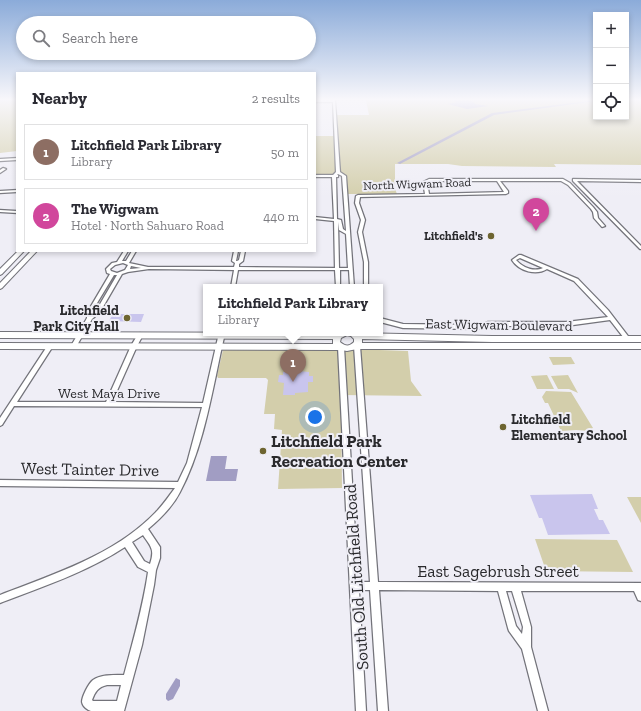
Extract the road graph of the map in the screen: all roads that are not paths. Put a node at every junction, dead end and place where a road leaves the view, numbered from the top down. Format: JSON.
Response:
{"nodes":[{"id":1,"x":336,"y":133,"type":"edge"},
{"id":2,"x":16,"y":159,"type":"edge"},
{"id":3,"x":0,"y":160,"type":"edge"},
{"id":4,"x":4,"y":169,"type":"dead end"},
{"id":5,"x":0,"y":172,"type":"edge"},
{"id":6,"x":338,"y":172,"type":"junction"},
{"id":7,"x":316,"y":176,"type":"edge"},
{"id":8,"x":334,"y":176,"type":"junction"},
{"id":9,"x":344,"y":176,"type":"junction"},
{"id":10,"x":498,"y":180,"type":"junction"},
{"id":11,"x":641,"y":181,"type":"edge"},
{"id":12,"x":16,"y":191,"type":"edge"},
{"id":13,"x":0,"y":192,"type":"edge"},
{"id":14,"x":427,"y":195,"type":"junction"},
{"id":15,"x":0,"y":208,"type":"edge"},
{"id":16,"x":16,"y":208,"type":"edge"},
{"id":17,"x":0,"y":212,"type":"edge"},
{"id":18,"x":16,"y":212,"type":"edge"},
{"id":19,"x":316,"y":218,"type":"edge"},
{"id":20,"x":334,"y":220,"type":"junction"},
{"id":21,"x":316,"y":221,"type":"edge"},
{"id":22,"x":603,"y":226,"type":"dead end"},
{"id":23,"x":348,"y":233,"type":"junction"},
{"id":24,"x":633,"y":241,"type":"junction"},
{"id":25,"x":641,"y":241,"type":"edge"},
{"id":26,"x":641,"y":248,"type":"edge"},
{"id":27,"x":20,"y":252,"type":"edge"},
{"id":28,"x":33,"y":252,"type":"edge"},
{"id":29,"x":125,"y":252,"type":"edge"},
{"id":30,"x":134,"y":252,"type":"edge"},
{"id":31,"x":236,"y":252,"type":"edge"},
{"id":32,"x":243,"y":252,"type":"edge"},
{"id":33,"x":119,"y":263,"type":"junction"},
{"id":34,"x":237,"y":263,"type":"junction"},
{"id":35,"x":128,"y":264,"type":"junction"},
{"id":36,"x":548,"y":267,"type":"junction"},
{"id":37,"x":149,"y":268,"type":"junction"},
{"id":38,"x":237,"y":269,"type":"junction"},
{"id":39,"x":337,"y":269,"type":"junction"},
{"id":40,"x":350,"y":269,"type":"junction"},
{"id":41,"x":127,"y":271,"type":"junction"},
{"id":42,"x":0,"y":273,"type":"edge"},
{"id":43,"x":112,"y":274,"type":"junction"},
{"id":44,"x":120,"y":274,"type":"junction"},
{"id":45,"x":233,"y":284,"type":"edge"},
{"id":46,"x":338,"y":284,"type":"edge"},
{"id":47,"x":352,"y":284,"type":"edge"},
{"id":48,"x":366,"y":284,"type":"edge"},
{"id":49,"x":0,"y":287,"type":"edge"},
{"id":50,"x":90,"y":318,"type":"junction"},
{"id":51,"x":612,"y":318,"type":"junction"},
{"id":52,"x":383,"y":321,"type":"edge"},
{"id":53,"x":0,"y":335,"type":"edge"},
{"id":54,"x":81,"y":335,"type":"junction"},
{"id":55,"x":140,"y":335,"type":"junction"},
{"id":56,"x":383,"y":335,"type":"edge"},
{"id":57,"x":280,"y":336,"type":"edge"},
{"id":58,"x":338,"y":336,"type":"edge"},
{"id":59,"x":357,"y":336,"type":"edge"},
{"id":60,"x":221,"y":338,"type":"edge"},
{"id":61,"x":641,"y":339,"type":"edge"},
{"id":62,"x":630,"y":343,"type":"junction"},
{"id":63,"x":0,"y":346,"type":"edge"},
{"id":64,"x":50,"y":346,"type":"junction"},
{"id":65,"x":74,"y":346,"type":"junction"},
{"id":66,"x":134,"y":346,"type":"junction"},
{"id":67,"x":357,"y":346,"type":"junction"},
{"id":68,"x":641,"y":346,"type":"edge"},
{"id":69,"x":341,"y":347,"type":"junction"},
{"id":70,"x":12,"y":404,"type":"junction"},
{"id":71,"x":108,"y":405,"type":"junction"},
{"id":72,"x":205,"y":405,"type":"junction"},
{"id":73,"x":0,"y":423,"type":"edge"},
{"id":74,"x":0,"y":483,"type":"edge"},
{"id":75,"x":180,"y":485,"type":"junction"},
{"id":76,"x":144,"y":530,"type":"junction"},
{"id":77,"x":127,"y":542,"type":"junction"},
{"id":78,"x":152,"y":570,"type":"junction"},
{"id":79,"x":373,"y":585,"type":"junction"},
{"id":80,"x":354,"y":586,"type":"junction"},
{"id":81,"x":501,"y":586,"type":"junction"},
{"id":82,"x":515,"y":586,"type":"junction"},
{"id":83,"x":639,"y":587,"type":"edge"},
{"id":84,"x":641,"y":597,"type":"edge"},
{"id":85,"x":0,"y":599,"type":"edge"},
{"id":86,"x":526,"y":647,"type":"junction"},
{"id":87,"x":128,"y":680,"type":"junction"},
{"id":88,"x":120,"y":709,"type":"edge"},
{"id":89,"x":361,"y":711,"type":"edge"},
{"id":90,"x":382,"y":711,"type":"edge"},
{"id":91,"x":543,"y":711,"type":"edge"}],
"edges":[{"from":1,"to":6,"type":"street"},
{"from":2,"to":3,"type":"street"},
{"from":4,"to":5,"type":"street"},
{"from":6,"to":8,"type":"street"},
{"from":6,"to":9,"type":"street"},
{"from":7,"to":8,"type":"street"},
{"from":8,"to":9,"type":"street"},
{"from":8,"to":20,"type":"street"},
{"from":9,"to":23,"type":"street"},
{"from":10,"to":14,"type":"street"},
{"from":10,"to":14,"type":"street","name":"North Wigwam Road"},
{"from":10,"to":22,"type":"street"},
{"from":11,"to":24,"type":"street"},
{"from":12,"to":13,"type":"street"},
{"from":14,"to":48,"type":"street","name":"North Wigwam Road"},
{"from":15,"to":16,"type":"street"},
{"from":17,"to":18,"type":"street"},
{"from":19,"to":20,"type":"street"},
{"from":20,"to":21,"type":"street"},
{"from":20,"to":23,"type":"street"},
{"from":20,"to":39,"type":"street"},
{"from":23,"to":40,"type":"street"},
{"from":24,"to":25,"type":"street"},
{"from":24,"to":26,"type":"street"},
{"from":27,"to":42,"type":"street"},
{"from":28,"to":49,"type":"street"},
{"from":29,"to":33,"type":"street"},
{"from":30,"to":35,"type":"street"},
{"from":31,"to":34,"type":"street"},
{"from":32,"to":34,"type":"street"},
{"from":33,"to":35,"type":"street"},
{"from":33,"to":43,"type":"street"},
{"from":34,"to":38,"type":"street"},
{"from":35,"to":37,"type":"street"},
{"from":35,"to":41,"type":"street"},
{"from":36,"to":36,"type":"street"},
{"from":36,"to":51,"type":"street"},
{"from":37,"to":38,"type":"street"},
{"from":37,"to":41,"type":"street"},
{"from":38,"to":39,"type":"street"},
{"from":38,"to":45,"type":"street"},
{"from":39,"to":40,"type":"street"},
{"from":39,"to":46,"type":"street"},
{"from":40,"to":47,"type":"street"},
{"from":41,"to":44,"type":"street"},
{"from":43,"to":44,"type":"street"},
{"from":43,"to":50,"type":"street"},
{"from":44,"to":50,"type":"street"},
{"from":50,"to":54,"type":"street"},
{"from":51,"to":52,"type":"street"},
{"from":51,"to":62,"type":"street"},
{"from":53,"to":54,"type":"street"},
{"from":54,"to":55,"type":"street"},
{"from":54,"to":65,"type":"street"},
{"from":55,"to":60,"type":"street"},
{"from":55,"to":66,"type":"street"},
{"from":56,"to":62,"type":"street","name":"East Wigwam Boulevard"},
{"from":57,"to":60,"type":"street"},
{"from":58,"to":69,"type":"street"},
{"from":59,"to":67,"type":"street"},
{"from":60,"to":66,"type":"street"},
{"from":60,"to":69,"type":"street"},
{"from":60,"to":72,"type":"street"},
{"from":61,"to":62,"type":"street","name":"East Wigwam Boulevard"},
{"from":62,"to":67,"type":"street","name":"East Wigwam Boulevard"},
{"from":62,"to":68,"type":"street","name":"East Wigwam Boulevard"},
{"from":63,"to":64,"type":"street"},
{"from":64,"to":65,"type":"street"},
{"from":64,"to":70,"type":"street"},
{"from":65,"to":66,"type":"street"},
{"from":66,"to":71,"type":"street"},
{"from":67,"to":69,"type":"street"},
{"from":67,"to":79,"type":"street","name":"South Old Litchfield Road"},
{"from":69,"to":80,"type":"street","name":"South Old Litchfield Road"},
{"from":70,"to":71,"type":"street","name":"West Maya Drive"},
{"from":70,"to":73,"type":"street"},
{"from":71,"to":72,"type":"street","name":"West Maya Drive"},
{"from":72,"to":75,"type":"street"},
{"from":74,"to":75,"type":"street","name":"West Tainter Drive"},
{"from":75,"to":76,"type":"street"},
{"from":76,"to":77,"type":"street"},
{"from":76,"to":78,"type":"street"},
{"from":77,"to":78,"type":"street"},
{"from":77,"to":85,"type":"street"},
{"from":78,"to":87,"type":"street"},
{"from":79,"to":80,"type":"street","name":"East Sagebrush Street"},
{"from":79,"to":81,"type":"street","name":"East Sagebrush Street"},
{"from":79,"to":90,"type":"street","name":"South Old Litchfield Road"},
{"from":80,"to":89,"type":"street","name":"South Old Litchfield Road"},
{"from":81,"to":82,"type":"street","name":"East Sagebrush Street"},
{"from":81,"to":86,"type":"street"},
{"from":82,"to":83,"type":"street","name":"East Sagebrush Street"},
{"from":82,"to":86,"type":"street"},
{"from":83,"to":84,"type":"street"},
{"from":86,"to":91,"type":"street"},
{"from":87,"to":88,"type":"street"},
{"from":87,"to":88,"type":"street"}]}
